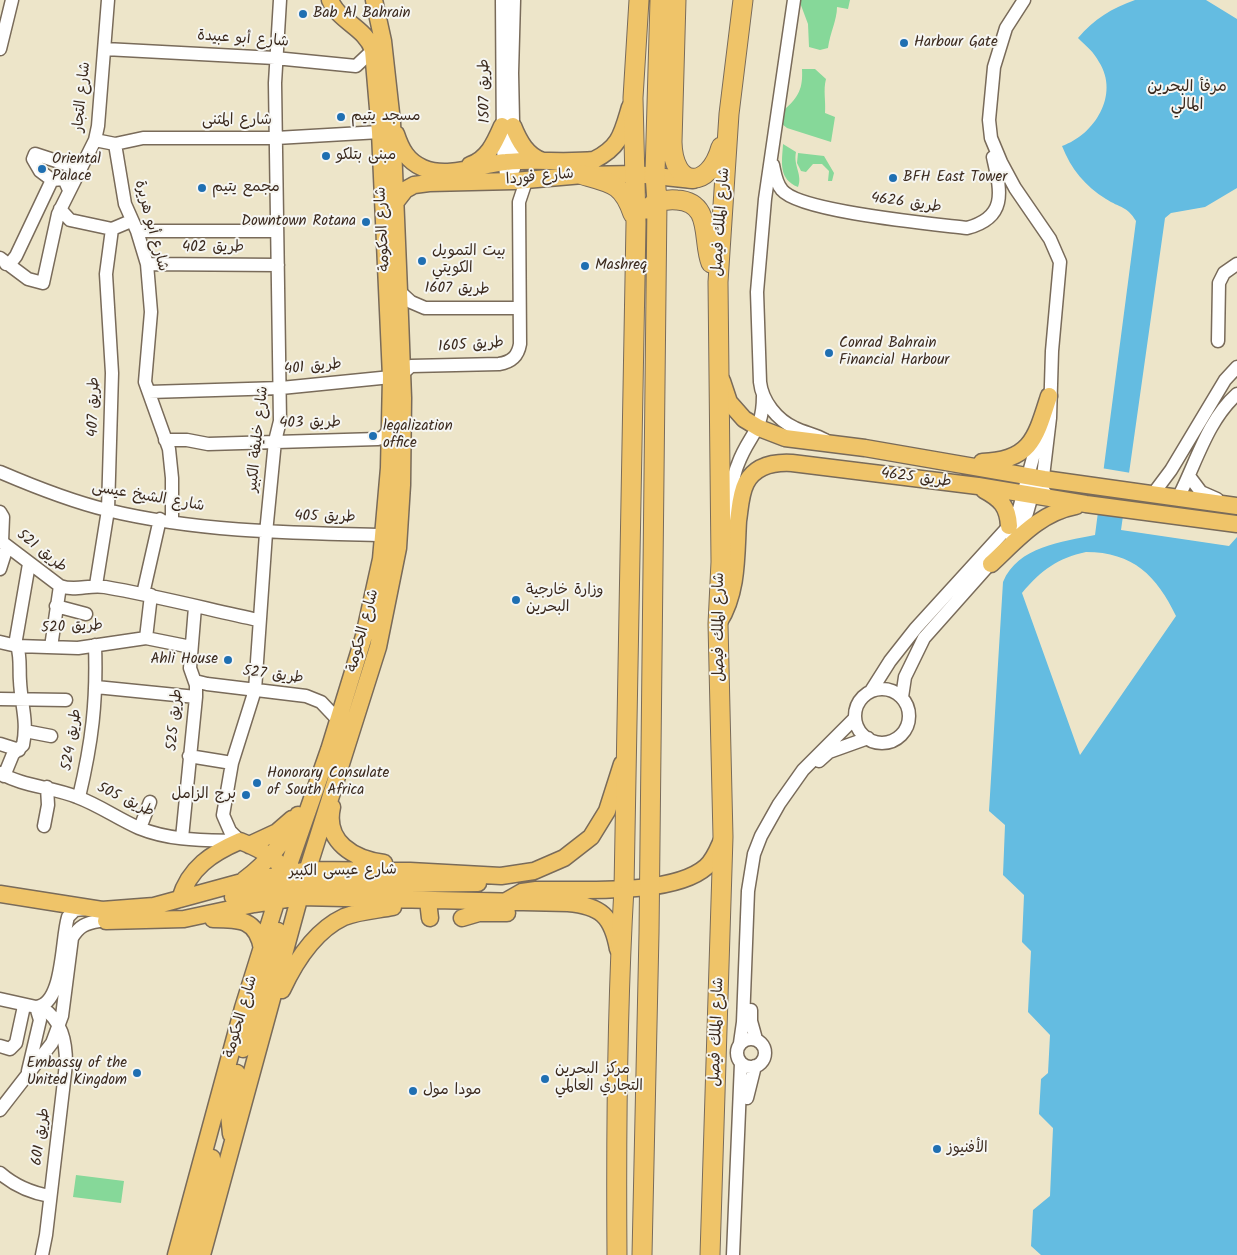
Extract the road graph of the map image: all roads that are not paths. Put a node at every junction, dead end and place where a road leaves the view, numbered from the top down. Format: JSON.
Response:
{"nodes":[{"id":1,"x":12,"y":0,"type":"edge"},
{"id":2,"x":108,"y":0,"type":"edge"},
{"id":3,"x":280,"y":0,"type":"edge"},
{"id":4,"x":330,"y":0,"type":"edge"},
{"id":5,"x":374,"y":0,"type":"edge"},
{"id":6,"x":502,"y":0,"type":"edge"},
{"id":7,"x":514,"y":0,"type":"edge"},
{"id":8,"x":639,"y":0,"type":"edge"},
{"id":9,"x":660,"y":0,"type":"edge"},
{"id":10,"x":676,"y":0,"type":"edge"},
{"id":11,"x":743,"y":0,"type":"edge"},
{"id":12,"x":794,"y":0,"type":"edge"},
{"id":13,"x":1024,"y":0,"type":"edge"},
{"id":14,"x":0,"y":49,"type":"edge"},
{"id":15,"x":105,"y":49,"type":"junction"},
{"id":16,"x":373,"y":50,"type":"junction"},
{"id":17,"x":275,"y":58,"type":"junction"},
{"id":18,"x":633,"y":98,"type":"junction"},
{"id":19,"x":729,"y":114,"type":"junction"},
{"id":20,"x":507,"y":126,"type":"junction"},
{"id":21,"x":386,"y":127,"type":"junction"},
{"id":22,"x":276,"y":138,"type":"junction"},
{"id":23,"x":95,"y":140,"type":"junction"},
{"id":24,"x":115,"y":144,"type":"junction"},
{"id":25,"x":993,"y":144,"type":"junction"},
{"id":26,"x":770,"y":153,"type":"junction"},
{"id":27,"x":546,"y":161,"type":"junction"},
{"id":28,"x":508,"y":162,"type":"junction"},
{"id":29,"x":583,"y":168,"type":"junction"},
{"id":30,"x":81,"y":169,"type":"junction"},
{"id":31,"x":455,"y":171,"type":"junction"},
{"id":32,"x":636,"y":174,"type":"junction"},
{"id":33,"x":655,"y":174,"type":"junction"},
{"id":34,"x":52,"y":180,"type":"junction"},
{"id":35,"x":693,"y":180,"type":"junction"},
{"id":36,"x":516,"y":181,"type":"junction"},
{"id":37,"x":69,"y":190,"type":"junction"},
{"id":38,"x":657,"y":202,"type":"junction"},
{"id":39,"x":394,"y":203,"type":"junction"},
{"id":40,"x":60,"y":209,"type":"junction"},
{"id":41,"x":636,"y":223,"type":"junction"},
{"id":42,"x":134,"y":226,"type":"junction"},
{"id":43,"x":112,"y":229,"type":"junction"},
{"id":44,"x":277,"y":231,"type":"junction"},
{"id":45,"x":3,"y":261,"type":"edge"},
{"id":46,"x":147,"y":264,"type":"junction"},
{"id":47,"x":1237,"y":264,"type":"edge"},
{"id":48,"x":278,"y":265,"type":"junction"},
{"id":49,"x":718,"y":282,"type":"junction"},
{"id":50,"x":399,"y":291,"type":"junction"},
{"id":51,"x":520,"y":308,"type":"junction"},
{"id":52,"x":717,"y":340,"type":"junction"},
{"id":53,"x":1218,"y":342,"type":"dead end"},
{"id":54,"x":1237,"y":367,"type":"edge"},
{"id":55,"x":396,"y":375,"type":"junction"},
{"id":56,"x":1225,"y":380,"type":"junction"},
{"id":57,"x":281,"y":388,"type":"junction"},
{"id":58,"x":1237,"y":388,"type":"edge"},
{"id":59,"x":149,"y":392,"type":"junction"},
{"id":60,"x":1237,"y":394,"type":"edge"},
{"id":61,"x":763,"y":396,"type":"junction"},
{"id":62,"x":1049,"y":396,"type":"junction"},
{"id":63,"x":391,"y":428,"type":"junction"},
{"id":64,"x":758,"y":428,"type":"junction"},
{"id":65,"x":165,"y":440,"type":"junction"},
{"id":66,"x":275,"y":441,"type":"junction"},
{"id":67,"x":830,"y":444,"type":"junction"},
{"id":68,"x":957,"y":465,"type":"junction"},
{"id":69,"x":0,"y":472,"type":"edge"},
{"id":70,"x":1189,"y":476,"type":"junction"},
{"id":71,"x":1036,"y":478,"type":"junction"},
{"id":72,"x":978,"y":486,"type":"junction"},
{"id":73,"x":1156,"y":490,"type":"junction"},
{"id":74,"x":1135,"y":492,"type":"junction"},
{"id":75,"x":1028,"y":494,"type":"junction"},
{"id":76,"x":1180,"y":494,"type":"junction"},
{"id":77,"x":1051,"y":499,"type":"junction"},
{"id":78,"x":1217,"y":499,"type":"junction"},
{"id":79,"x":1091,"y":504,"type":"junction"},
{"id":80,"x":1237,"y":505,"type":"edge"},
{"id":81,"x":108,"y":510,"type":"junction"},
{"id":82,"x":0,"y":512,"type":"edge"},
{"id":83,"x":166,"y":520,"type":"junction"},
{"id":84,"x":1234,"y":523,"type":"edge"},
{"id":85,"x":1009,"y":526,"type":"junction"},
{"id":86,"x":266,"y":533,"type":"junction"},
{"id":87,"x":384,"y":535,"type":"junction"},
{"id":88,"x":7,"y":547,"type":"junction"},
{"id":89,"x":720,"y":562,"type":"junction"},
{"id":90,"x":29,"y":564,"type":"junction"},
{"id":91,"x":991,"y":564,"type":"junction"},
{"id":92,"x":0,"y":569,"type":"edge"},
{"id":93,"x":96,"y":585,"type":"junction"},
{"id":94,"x":60,"y":586,"type":"junction"},
{"id":95,"x":147,"y":594,"type":"junction"},
{"id":96,"x":56,"y":606,"type":"junction"},
{"id":97,"x":195,"y":607,"type":"junction"},
{"id":98,"x":86,"y":614,"type":"dead end"},
{"id":99,"x":258,"y":620,"type":"junction"},
{"id":100,"x":718,"y":624,"type":"junction"},
{"id":101,"x":146,"y":638,"type":"junction"},
{"id":102,"x":0,"y":642,"type":"edge"},
{"id":103,"x":95,"y":645,"type":"junction"},
{"id":104,"x":16,"y":646,"type":"junction"},
{"id":105,"x":51,"y":647,"type":"junction"},
{"id":106,"x":191,"y":647,"type":"junction"},
{"id":107,"x":194,"y":680,"type":"junction"},
{"id":108,"x":96,"y":687,"type":"junction"},
{"id":109,"x":255,"y":690,"type":"junction"},
{"id":110,"x":871,"y":691,"type":"junction"},
{"id":111,"x":196,"y":697,"type":"junction"},
{"id":112,"x":902,"y":697,"type":"junction"},
{"id":113,"x":0,"y":699,"type":"edge"},
{"id":114,"x":23,"y":699,"type":"junction"},
{"id":115,"x":66,"y":700,"type":"dead end"},
{"id":116,"x":855,"y":718,"type":"junction"},
{"id":117,"x":339,"y":721,"type":"junction"},
{"id":118,"x":25,"y":731,"type":"junction"},
{"id":119,"x":51,"y":736,"type":"dead end"},
{"id":120,"x":868,"y":738,"type":"junction"},
{"id":121,"x":0,"y":744,"type":"edge"},
{"id":122,"x":19,"y":750,"type":"junction"},
{"id":123,"x":344,"y":754,"type":"junction"},
{"id":124,"x":625,"y":754,"type":"junction"},
{"id":125,"x":190,"y":756,"type":"junction"},
{"id":126,"x":232,"y":763,"type":"junction"},
{"id":127,"x":2,"y":775,"type":"edge"},
{"id":128,"x":47,"y":787,"type":"junction"},
{"id":129,"x":316,"y":791,"type":"junction"},
{"id":130,"x":79,"y":798,"type":"junction"},
{"id":131,"x":150,"y":802,"type":"dead end"},
{"id":132,"x":300,"y":811,"type":"junction"},
{"id":133,"x":44,"y":826,"type":"dead end"},
{"id":134,"x":140,"y":828,"type":"junction"},
{"id":135,"x":724,"y":837,"type":"junction"},
{"id":136,"x":182,"y":838,"type":"junction"},
{"id":137,"x":245,"y":843,"type":"junction"},
{"id":138,"x":271,"y":857,"type":"junction"},
{"id":139,"x":442,"y":878,"type":"junction"},
{"id":140,"x":242,"y":882,"type":"junction"},
{"id":141,"x":291,"y":886,"type":"junction"},
{"id":142,"x":649,"y":887,"type":"junction"},
{"id":143,"x":624,"y":888,"type":"junction"},
{"id":144,"x":425,"y":890,"type":"junction"},
{"id":145,"x":0,"y":894,"type":"edge"},
{"id":146,"x":180,"y":899,"type":"junction"},
{"id":147,"x":504,"y":902,"type":"junction"},
{"id":148,"x":568,"y":903,"type":"junction"},
{"id":149,"x":0,"y":905,"type":"edge"},
{"id":150,"x":87,"y":909,"type":"junction"},
{"id":151,"x":68,"y":917,"type":"junction"},
{"id":152,"x":430,"y":918,"type":"dead end"},
{"id":153,"x":462,"y":918,"type":"dead end"},
{"id":154,"x":161,"y":919,"type":"junction"},
{"id":155,"x":184,"y":919,"type":"junction"},
{"id":156,"x":99,"y":921,"type":"junction"},
{"id":157,"x":262,"y":949,"type":"junction"},
{"id":158,"x":620,"y":958,"type":"junction"},
{"id":159,"x":0,"y":999,"type":"edge"},
{"id":160,"x":34,"y":1007,"type":"junction"},
{"id":161,"x":59,"y":1024,"type":"junction"},
{"id":162,"x":264,"y":1028,"type":"junction"},
{"id":163,"x":756,"y":1040,"type":"junction"},
{"id":164,"x":740,"y":1043,"type":"junction"},
{"id":165,"x":0,"y":1046,"type":"edge"},
{"id":166,"x":741,"y":1063,"type":"junction"},
{"id":167,"x":755,"y":1066,"type":"junction"},
{"id":168,"x":28,"y":1071,"type":"junction"},
{"id":169,"x":0,"y":1110,"type":"edge"},
{"id":170,"x":210,"y":1128,"type":"junction"},
{"id":171,"x":233,"y":1141,"type":"junction"},
{"id":172,"x":616,"y":1161,"type":"junction"},
{"id":173,"x":0,"y":1173,"type":"edge"},
{"id":174,"x":50,"y":1196,"type":"junction"},
{"id":175,"x":713,"y":1196,"type":"junction"},
{"id":176,"x":42,"y":1255,"type":"edge"},
{"id":177,"x":176,"y":1255,"type":"edge"},
{"id":178,"x":189,"y":1255,"type":"edge"},
{"id":179,"x":202,"y":1255,"type":"edge"},
{"id":180,"x":609,"y":1255,"type":"edge"},
{"id":181,"x":618,"y":1255,"type":"edge"},
{"id":182,"x":642,"y":1255,"type":"edge"},
{"id":183,"x":710,"y":1255,"type":"edge"},
{"id":184,"x":723,"y":1255,"type":"edge"},
{"id":185,"x":733,"y":1255,"type":"edge"},
{"id":186,"x":739,"y":1255,"type":"edge"}],
"edges":[{"from":1,"to":14,"type":"street"},
{"from":2,"to":15,"type":"street","name":"شارع التجار"},
{"from":3,"to":17,"type":"street","name":"شارع خليفة الكبير"},
{"from":4,"to":16,"type":"main road"},
{"from":5,"to":21,"type":"main road","name":"شارع الحكومة"},
{"from":6,"to":20,"type":"street","name":"طريق 1507"},
{"from":7,"to":20,"type":"street","name":"طريق 1507"},
{"from":8,"to":18,"type":"highway"},
{"from":9,"to":33,"type":"highway"},
{"from":10,"to":35,"type":"highway"},
{"from":11,"to":19,"type":"highway","name":"شارع الملك فيصل"},
{"from":12,"to":26,"type":"street","name":"طريق 4626"},
{"from":13,"to":25,"type":"street","name":"طريق 4626"},
{"from":15,"to":17,"type":"street","name":"شارع أبو عبيدة"},
{"from":15,"to":23,"type":"street","name":"شارع التجار"},
{"from":16,"to":17,"type":"street","name":"شارع أبو عبيدة"},
{"from":16,"to":21,"type":"main road","name":"شارع الحكومة"},
{"from":17,"to":22,"type":"street","name":"شارع خليفة الكبير"},
{"from":18,"to":29,"type":"main road"},
{"from":18,"to":32,"type":"highway"},
{"from":19,"to":35,"type":"highway"},
{"from":19,"to":49,"type":"highway","name":"شارع الملك فيصل"},
{"from":20,"to":27,"type":"main road"},
{"from":20,"to":28,"type":"street","name":"طريق 1507"},
{"from":20,"to":31,"type":"main road"},
{"from":21,"to":22,"type":"street","name":"شارع المثنى"},
{"from":21,"to":31,"type":"main road","name":"شارع فوردا"},
{"from":21,"to":39,"type":"main road","name":"شارع الحكومة"},
{"from":21,"to":55,"type":"main road","name":"شارع الحكومة"},
{"from":22,"to":24,"type":"street","name":"شارع المثنى"},
{"from":22,"to":44,"type":"street","name":"شارع خليفة الكبير"},
{"from":23,"to":24,"type":"street","name":"شارع المثنى"},
{"from":23,"to":30,"type":"street","name":"شارع التجار"},
{"from":24,"to":42,"type":"street","name":"شارع أبو هريرة"},
{"from":25,"to":26,"type":"street","name":"طريق 4626"},
{"from":25,"to":62,"type":"street","name":"طريق 4626"},
{"from":26,"to":61,"type":"street","name":"طريق 4626"},
{"from":27,"to":28,"type":"main road","name":"شارع فوردا"},
{"from":27,"to":29,"type":"main road","name":"شارع فوردا"},
{"from":28,"to":31,"type":"main road","name":"شارع فوردا"},
{"from":28,"to":36,"type":"street","name":"طريق 1507"},
{"from":29,"to":32,"type":"main road","name":"شارع فوردا"},
{"from":29,"to":36,"type":"main road","name":"شارع فوردا"},
{"from":29,"to":41,"type":"highway"},
{"from":30,"to":34,"type":"street"},
{"from":30,"to":37,"type":"street","name":"شارع التجار"},
{"from":32,"to":33,"type":"main road","name":"شارع فوردا"},
{"from":32,"to":41,"type":"highway"},
{"from":33,"to":35,"type":"main road","name":"شارع فوردا"},
{"from":33,"to":38,"type":"highway"},
{"from":34,"to":37,"type":"street"},
{"from":34,"to":45,"type":"street"},
{"from":36,"to":39,"type":"main road","name":"شارع فوردا"},
{"from":36,"to":51,"type":"street","name":"طريق 1605"},
{"from":37,"to":40,"type":"street","name":"شارع التجار"},
{"from":38,"to":41,"type":"highway"},
{"from":38,"to":49,"type":"highway"},
{"from":38,"to":142,"type":"highway"},
{"from":39,"to":50,"type":"main road","name":"شارع الحكومة"},
{"from":40,"to":43,"type":"street"},
{"from":40,"to":45,"type":"street","name":"شارع التجار"},
{"from":41,"to":124,"type":"highway"},
{"from":42,"to":43,"type":"street"},
{"from":42,"to":44,"type":"street"},
{"from":42,"to":46,"type":"street","name":"شارع أبو هريرة"},
{"from":43,"to":81,"type":"street","name":"طريق 407"},
{"from":44,"to":48,"type":"street","name":"شارع خليفة الكبير"},
{"from":46,"to":48,"type":"street","name":"طريق 402"},
{"from":46,"to":59,"type":"street","name":"شارع أبو هريرة"},
{"from":47,"to":53,"type":"street"},
{"from":48,"to":57,"type":"street","name":"شارع خليفة الكبير"},
{"from":49,"to":52,"type":"highway","name":"شارع الملك فيصل"},
{"from":50,"to":51,"type":"street","name":"طريق 1607"},
{"from":50,"to":55,"type":"main road","name":"شارع الحكومة"},
{"from":51,"to":55,"type":"street","name":"طريق 1605"},
{"from":52,"to":64,"type":"main road","name":"طريق 4625"},
{"from":52,"to":89,"type":"highway","name":"شارع الملك فيصل"},
{"from":54,"to":56,"type":"street"},
{"from":55,"to":57,"type":"street","name":"طريق 401"},
{"from":55,"to":63,"type":"main road","name":"شارع الحكومة"},
{"from":55,"to":123,"type":"main road","name":"شارع الحكومة"},
{"from":56,"to":58,"type":"street"},
{"from":56,"to":73,"type":"street"},
{"from":57,"to":59,"type":"street","name":"طريق 401"},
{"from":57,"to":66,"type":"street","name":"شارع خليفة الكبير"},
{"from":59,"to":65,"type":"street","name":"شارع أبو هريرة"},
{"from":60,"to":70,"type":"street"},
{"from":61,"to":64,"type":"street","name":"طريق 4626"},
{"from":61,"to":67,"type":"street"},
{"from":62,"to":68,"type":"main road"},
{"from":62,"to":71,"type":"street","name":"طريق 4626"},
{"from":63,"to":66,"type":"street","name":"طريق 403"},
{"from":63,"to":87,"type":"main road","name":"شارع الحكومة"},
{"from":64,"to":67,"type":"main road","name":"طريق 4625"},
{"from":64,"to":89,"type":"street","name":"طريق 4626"},
{"from":65,"to":66,"type":"street","name":"طريق 403"},
{"from":65,"to":83,"type":"street","name":"شارع أبو هريرة"},
{"from":66,"to":86,"type":"street","name":"شارع خليفة الكبير"},
{"from":67,"to":68,"type":"main road","name":"طريق 4625"},
{"from":68,"to":71,"type":"main road","name":"طريق 4625"},
{"from":69,"to":81,"type":"street","name":"شارع الشيخ عيسى"},
{"from":70,"to":76,"type":"street"},
{"from":70,"to":78,"type":"street"},
{"from":71,"to":74,"type":"main road","name":"طريق 4625"},
{"from":71,"to":75,"type":"street","name":"طريق 4626"},
{"from":71,"to":77,"type":"street"},
{"from":72,"to":75,"type":"main road","name":"طريق 4625"},
{"from":72,"to":85,"type":"main road"},
{"from":72,"to":100,"type":"main road","name":"طريق 4625"},
{"from":73,"to":74,"type":"street"},
{"from":73,"to":76,"type":"street"},
{"from":74,"to":80,"type":"main road","name":"طريق 4625"},
{"from":75,"to":77,"type":"main road","name":"طريق 4625"},
{"from":75,"to":85,"type":"street"},
{"from":75,"to":91,"type":"street"},
{"from":76,"to":78,"type":"street"},
{"from":77,"to":79,"type":"main road","name":"طريق 4625"},
{"from":78,"to":80,"type":"street"},
{"from":79,"to":84,"type":"main road","name":"طريق 4625"},
{"from":79,"to":91,"type":"main road"},
{"from":81,"to":83,"type":"street","name":"شارع الشيخ عيسى"},
{"from":81,"to":93,"type":"street","name":"طريق 407"},
{"from":82,"to":88,"type":"street","name":"طريق 521"},
{"from":83,"to":86,"type":"street","name":"شارع الشيخ عيسى"},
{"from":83,"to":95,"type":"street"},
{"from":85,"to":110,"type":"street"},
{"from":86,"to":87,"type":"street","name":"طريق 405"},
{"from":86,"to":99,"type":"street","name":"شارع خليفة الكبير"},
{"from":87,"to":117,"type":"main road","name":"شارع الحكومة"},
{"from":88,"to":90,"type":"street","name":"طريق 521"},
{"from":88,"to":92,"type":"street"},
{"from":89,"to":100,"type":"highway","name":"شارع الملك فيصل"},
{"from":90,"to":94,"type":"street","name":"طريق 521"},
{"from":90,"to":104,"type":"street"},
{"from":91,"to":112,"type":"street"},
{"from":93,"to":94,"type":"street"},
{"from":93,"to":95,"type":"street"},
{"from":94,"to":96,"type":"street","name":"طريق 521"},
{"from":95,"to":97,"type":"street"},
{"from":95,"to":101,"type":"street"},
{"from":96,"to":98,"type":"street"},
{"from":96,"to":105,"type":"street","name":"طريق 521"},
{"from":97,"to":99,"type":"street"},
{"from":97,"to":106,"type":"street","name":"طريق 525"},
{"from":99,"to":109,"type":"street","name":"شارع خليفة الكبير"},
{"from":100,"to":135,"type":"highway","name":"شارع الملك فيصل"},
{"from":101,"to":103,"type":"street","name":"طريق 520"},
{"from":101,"to":106,"type":"street","name":"طريق 520"},
{"from":102,"to":104,"type":"street","name":"طريق 520"},
{"from":103,"to":105,"type":"street","name":"طريق 520"},
{"from":103,"to":108,"type":"street","name":"طريق 524"},
{"from":104,"to":105,"type":"street","name":"طريق 520"},
{"from":104,"to":114,"type":"street"},
{"from":106,"to":107,"type":"street","name":"طريق 525"},
{"from":107,"to":109,"type":"street","name":"طريق 527"},
{"from":107,"to":111,"type":"street","name":"طريق 525"},
{"from":108,"to":111,"type":"street"},
{"from":108,"to":130,"type":"street","name":"طريق 524"},
{"from":109,"to":117,"type":"street","name":"طريق 527"},
{"from":109,"to":126,"type":"street","name":"شارع خليفة الكبير"},
{"from":110,"to":112,"type":"street"},
{"from":110,"to":116,"type":"street"},
{"from":111,"to":125,"type":"street","name":"طريق 525"},
{"from":112,"to":120,"type":"street"},
{"from":113,"to":114,"type":"street"},
{"from":114,"to":115,"type":"street"},
{"from":114,"to":118,"type":"street"},
{"from":116,"to":120,"type":"street"},
{"from":116,"to":164,"type":"street"},
{"from":117,"to":129,"type":"main road","name":"شارع الحكومة"},
{"from":118,"to":119,"type":"street"},
{"from":118,"to":122,"type":"street"},
{"from":120,"to":163,"type":"street"},
{"from":121,"to":122,"type":"street"},
{"from":122,"to":127,"type":"street"},
{"from":123,"to":141,"type":"main road","name":"شارع الحكومة"},
{"from":123,"to":144,"type":"main road"},
{"from":124,"to":139,"type":"main road","name":"شارع عيسى الكبير"},
{"from":124,"to":143,"type":"highway"},
{"from":125,"to":126,"type":"street"},
{"from":125,"to":136,"type":"street","name":"طريق 525"},
{"from":126,"to":137,"type":"street","name":"شارع خليفة الكبير"},
{"from":127,"to":128,"type":"street","name":"طريق 505"},
{"from":128,"to":130,"type":"street","name":"طريق 505"},
{"from":128,"to":133,"type":"street","name":"طريق 524"},
{"from":129,"to":132,"type":"main road"},
{"from":129,"to":141,"type":"main road","name":"شارع الحكومة"},
{"from":130,"to":134,"type":"street","name":"طريق 505"},
{"from":131,"to":134,"type":"street"},
{"from":132,"to":137,"type":"main road"},
{"from":132,"to":138,"type":"main road"},
{"from":134,"to":136,"type":"street","name":"طريق 505"},
{"from":135,"to":142,"type":"main road","name":"شارع عيسى الكبير"},
{"from":135,"to":175,"type":"highway","name":"شارع الملك فيصل"},
{"from":136,"to":137,"type":"street","name":"طريق 505"},
{"from":137,"to":138,"type":"main road"},
{"from":137,"to":146,"type":"main road"},
{"from":138,"to":140,"type":"main road"},
{"from":138,"to":141,"type":"main road"},
{"from":139,"to":144,"type":"main road"},
{"from":139,"to":144,"type":"main road","name":"شارع عيسى الكبير"},
{"from":140,"to":141,"type":"main road","name":"شارع عيسى الكبير"},
{"from":140,"to":146,"type":"main road","name":"شارع عيسى الكبير"},
{"from":141,"to":144,"type":"main road","name":"شارع عيسى الكبير"},
{"from":141,"to":144,"type":"main road","name":"شارع عيسى الكبير"},
{"from":141,"to":154,"type":"main road"},
{"from":141,"to":155,"type":"main road","name":"شارع عيسى الكبير"},
{"from":141,"to":157,"type":"main road","name":"شارع الحكومة"},
{"from":141,"to":162,"type":"main road","name":"شارع الحكومة"},
{"from":141,"to":171,"type":"main road"},
{"from":142,"to":143,"type":"main road","name":"شارع عيسى الكبير"},
{"from":142,"to":182,"type":"highway"},
{"from":143,"to":147,"type":"main road","name":"شارع عيسى الكبير"},
{"from":143,"to":158,"type":"highway"},
{"from":144,"to":147,"type":"main road","name":"شارع عيسى الكبير"},
{"from":144,"to":152,"type":"main road"},
{"from":144,"to":162,"type":"main road"},
{"from":145,"to":150,"type":"main road","name":"شارع عيسى الكبير"},
{"from":146,"to":150,"type":"main road","name":"شارع عيسى الكبير"},
{"from":147,"to":148,"type":"main road","name":"شارع عيسى الكبير"},
{"from":148,"to":153,"type":"main road"},
{"from":148,"to":158,"type":"main road","name":"شارع عيسى الكبير"},
{"from":149,"to":151,"type":"main road","name":"شارع عيسى الكبير"},
{"from":150,"to":151,"type":"street"},
{"from":151,"to":156,"type":"main road","name":"شارع عيسى الكبير"},
{"from":151,"to":160,"type":"street"},
{"from":154,"to":155,"type":"main road","name":"شارع عيسى الكبير"},
{"from":154,"to":156,"type":"main road","name":"شارع عيسى الكبير"},
{"from":155,"to":157,"type":"main road"},
{"from":156,"to":161,"type":"street"},
{"from":157,"to":170,"type":"main road","name":"شارع الحكومة"},
{"from":158,"to":172,"type":"highway"},
{"from":159,"to":160,"type":"street"},
{"from":160,"to":161,"type":"street"},
{"from":160,"to":165,"type":"street"},
{"from":160,"to":168,"type":"street"},
{"from":161,"to":168,"type":"street"},
{"from":161,"to":174,"type":"street","name":"طريق 601"},
{"from":162,"to":171,"type":"main road","name":"شارع الحكومة"},
{"from":163,"to":164,"type":"street"},
{"from":163,"to":167,"type":"street"},
{"from":164,"to":166,"type":"street"},
{"from":166,"to":167,"type":"street"},
{"from":166,"to":185,"type":"street"},
{"from":167,"to":186,"type":"street"},
{"from":168,"to":169,"type":"street"},
{"from":170,"to":177,"type":"main road","name":"شارع الحكومة"},
{"from":170,"to":178,"type":"main road"},
{"from":171,"to":179,"type":"main road","name":"شارع الحكومة"},
{"from":172,"to":180,"type":"highway"},
{"from":172,"to":181,"type":"highway"},
{"from":173,"to":174,"type":"street"},
{"from":174,"to":176,"type":"street","name":"طريق 601"},
{"from":175,"to":183,"type":"highway","name":"شارع الملك فيصل"},
{"from":175,"to":184,"type":"highway"}]}
